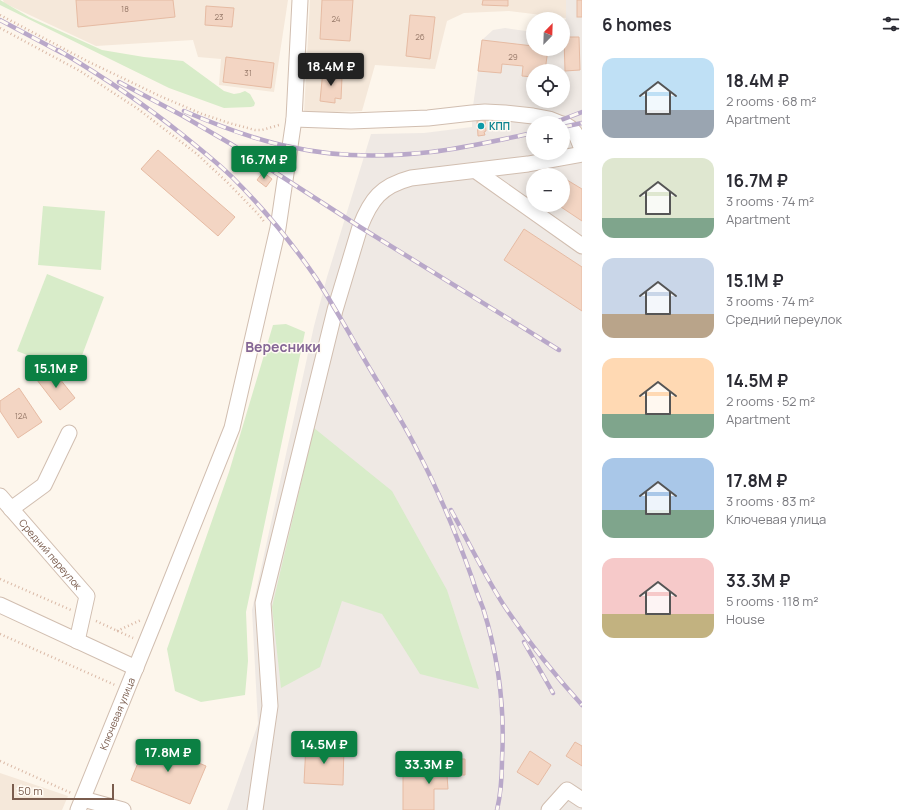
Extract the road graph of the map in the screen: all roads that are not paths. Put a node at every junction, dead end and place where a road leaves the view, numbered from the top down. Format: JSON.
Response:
{"nodes":[{"id":1,"x":300,"y":0,"type":"edge"},
{"id":2,"x":533,"y":116,"type":"edge"},
{"id":3,"x":287,"y":119,"type":"junction"},
{"id":4,"x":570,"y":127,"type":"edge"},
{"id":5,"x":582,"y":149,"type":"edge"},
{"id":6,"x":582,"y":154,"type":"edge"},
{"id":7,"x":476,"y":170,"type":"junction"},
{"id":8,"x":582,"y":246,"type":"edge"},
{"id":9,"x":69,"y":433,"type":"dead end"},
{"id":10,"x":0,"y":496,"type":"edge"},
{"id":11,"x":11,"y":509,"type":"junction"},
{"id":12,"x":0,"y":605,"type":"edge"},
{"id":13,"x":77,"y":640,"type":"junction"},
{"id":14,"x":136,"y":668,"type":"junction"},
{"id":15,"x":582,"y":800,"type":"edge"},
{"id":16,"x":80,"y":804,"type":"edge"},
{"id":17,"x":123,"y":810,"type":"edge"},
{"id":18,"x":255,"y":810,"type":"edge"},
{"id":19,"x":549,"y":810,"type":"edge"}],
"edges":[{"from":1,"to":3,"type":"street","name":"Ключевая улица"},
{"from":2,"to":3,"type":"street"},
{"from":3,"to":14,"type":"street","name":"Ключевая улица"},
{"from":4,"to":5,"type":"street"},
{"from":6,"to":7,"type":"street"},
{"from":7,"to":8,"type":"street"},
{"from":7,"to":18,"type":"street"},
{"from":9,"to":11,"type":"street"},
{"from":10,"to":11,"type":"street","name":"Средний переулок"},
{"from":11,"to":13,"type":"street","name":"Средний переулок"},
{"from":12,"to":13,"type":"street"},
{"from":13,"to":14,"type":"street"},
{"from":14,"to":16,"type":"street","name":"Ключевая улица"},
{"from":15,"to":19,"type":"street"},
{"from":16,"to":17,"type":"street"}]}
